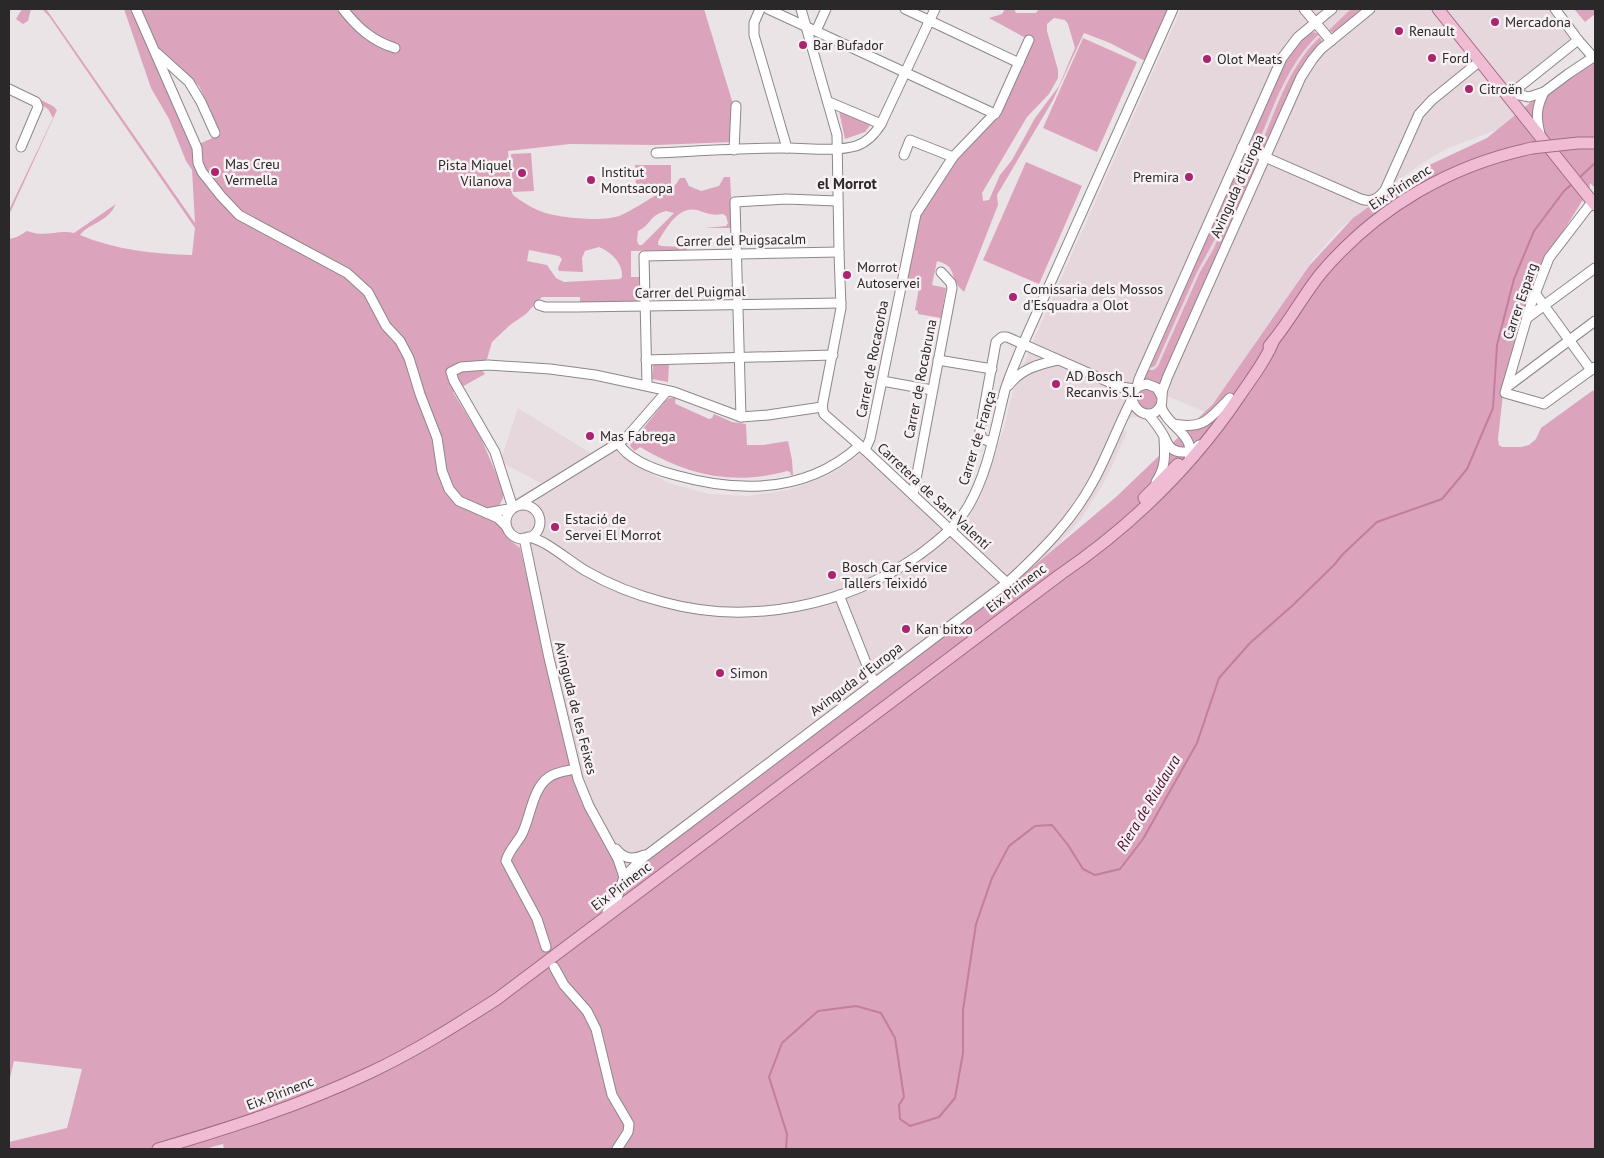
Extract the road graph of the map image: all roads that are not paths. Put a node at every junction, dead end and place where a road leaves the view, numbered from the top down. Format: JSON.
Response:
{"nodes":[{"id":1,"x":136,"y":9,"type":"edge"},
{"id":2,"x":343,"y":9,"type":"edge"},
{"id":3,"x":760,"y":9,"type":"edge"},
{"id":4,"x":768,"y":9,"type":"edge"},
{"id":5,"x":801,"y":9,"type":"edge"},
{"id":6,"x":826,"y":9,"type":"edge"},
{"id":7,"x":905,"y":9,"type":"edge"},
{"id":8,"x":935,"y":9,"type":"edge"},
{"id":9,"x":1173,"y":9,"type":"edge"},
{"id":10,"x":1304,"y":9,"type":"edge"},
{"id":11,"x":1332,"y":9,"type":"edge"},
{"id":12,"x":1370,"y":9,"type":"edge"},
{"id":13,"x":1438,"y":9,"type":"edge"},
{"id":14,"x":1555,"y":9,"type":"edge"},
{"id":15,"x":929,"y":21,"type":"junction"},
{"id":16,"x":1315,"y":23,"type":"junction"},
{"id":17,"x":806,"y":25,"type":"junction"},
{"id":18,"x":816,"y":31,"type":"junction"},
{"id":19,"x":1029,"y":40,"type":"dead end"},
{"id":20,"x":1578,"y":40,"type":"junction"},
{"id":21,"x":1331,"y":41,"type":"junction"},
{"id":22,"x":395,"y":48,"type":"dead end"},
{"id":23,"x":155,"y":52,"type":"junction"},
{"id":24,"x":1594,"y":57,"type":"edge"},
{"id":25,"x":1480,"y":61,"type":"junction"},
{"id":26,"x":1019,"y":62,"type":"junction"},
{"id":27,"x":906,"y":72,"type":"junction"},
{"id":28,"x":9,"y":89,"type":"edge"},
{"id":29,"x":1544,"y":92,"type":"junction"},
{"id":30,"x":1508,"y":96,"type":"junction"},
{"id":31,"x":1529,"y":97,"type":"junction"},
{"id":32,"x":829,"y":102,"type":"junction"},
{"id":33,"x":1538,"y":104,"type":"junction"},
{"id":34,"x":736,"y":106,"type":"dead end"},
{"id":35,"x":1520,"y":112,"type":"junction"},
{"id":36,"x":995,"y":114,"type":"junction"},
{"id":37,"x":881,"y":124,"type":"junction"},
{"id":38,"x":215,"y":133,"type":"dead end"},
{"id":39,"x":1540,"y":136,"type":"junction"},
{"id":40,"x":1595,"y":143,"type":"edge"},
{"id":41,"x":21,"y":147,"type":"dead end"},
{"id":42,"x":1242,"y":147,"type":"junction"},
{"id":43,"x":787,"y":148,"type":"junction"},
{"id":44,"x":838,"y":149,"type":"junction"},
{"id":45,"x":734,"y":150,"type":"junction"},
{"id":46,"x":656,"y":152,"type":"dead end"},
{"id":47,"x":904,"y":155,"type":"dead end"},
{"id":48,"x":953,"y":158,"type":"junction"},
{"id":49,"x":1266,"y":158,"type":"junction"},
{"id":50,"x":837,"y":200,"type":"junction"},
{"id":51,"x":1594,"y":203,"type":"edge"},
{"id":52,"x":838,"y":252,"type":"junction"},
{"id":53,"x":737,"y":254,"type":"junction"},
{"id":54,"x":1595,"y":268,"type":"edge"},
{"id":55,"x":942,"y":272,"type":"dead end"},
{"id":56,"x":1535,"y":293,"type":"junction"},
{"id":57,"x":841,"y":303,"type":"junction"},
{"id":58,"x":539,"y":305,"type":"dead end"},
{"id":59,"x":1544,"y":305,"type":"junction"},
{"id":60,"x":646,"y":306,"type":"junction"},
{"id":61,"x":738,"y":306,"type":"junction"},
{"id":62,"x":1527,"y":318,"type":"junction"},
{"id":63,"x":1595,"y":321,"type":"edge"},
{"id":64,"x":1570,"y":340,"type":"junction"},
{"id":65,"x":1273,"y":342,"type":"junction"},
{"id":66,"x":1023,"y":344,"type":"junction"},
{"id":67,"x":833,"y":355,"type":"junction"},
{"id":68,"x":740,"y":358,"type":"junction"},
{"id":69,"x":646,"y":360,"type":"junction"},
{"id":70,"x":938,"y":360,"type":"junction"},
{"id":71,"x":1058,"y":360,"type":"junction"},
{"id":72,"x":1593,"y":368,"type":"edge"},
{"id":73,"x":992,"y":369,"type":"junction"},
{"id":74,"x":882,"y":380,"type":"junction"},
{"id":75,"x":647,"y":385,"type":"junction"},
{"id":76,"x":1246,"y":386,"type":"junction"},
{"id":77,"x":667,"y":390,"type":"junction"},
{"id":78,"x":932,"y":390,"type":"junction"},
{"id":79,"x":1506,"y":390,"type":"junction"},
{"id":80,"x":1005,"y":391,"type":"junction"},
{"id":81,"x":1134,"y":393,"type":"junction"},
{"id":82,"x":1230,"y":398,"type":"junction"},
{"id":83,"x":1161,"y":402,"type":"junction"},
{"id":84,"x":822,"y":408,"type":"junction"},
{"id":85,"x":1146,"y":414,"type":"junction"},
{"id":86,"x":741,"y":417,"type":"junction"},
{"id":87,"x":1120,"y":421,"type":"junction"},
{"id":88,"x":1173,"y":424,"type":"junction"},
{"id":89,"x":1164,"y":435,"type":"junction"},
{"id":90,"x":992,"y":442,"type":"junction"},
{"id":91,"x":619,"y":444,"type":"junction"},
{"id":92,"x":862,"y":448,"type":"junction"},
{"id":93,"x":1190,"y":451,"type":"junction"},
{"id":94,"x":545,"y":488,"type":"junction"},
{"id":95,"x":1149,"y":494,"type":"junction"},
{"id":96,"x":913,"y":495,"type":"junction"},
{"id":97,"x":515,"y":507,"type":"junction"},
{"id":98,"x":537,"y":512,"type":"junction"},
{"id":99,"x":487,"y":513,"type":"junction"},
{"id":100,"x":1133,"y":519,"type":"junction"},
{"id":101,"x":506,"y":526,"type":"junction"},
{"id":102,"x":539,"y":526,"type":"junction"},
{"id":103,"x":949,"y":530,"type":"junction"},
{"id":104,"x":526,"y":538,"type":"junction"},
{"id":105,"x":552,"y":549,"type":"junction"},
{"id":106,"x":1061,"y":574,"type":"junction"},
{"id":107,"x":1006,"y":583,"type":"junction"},
{"id":108,"x":839,"y":595,"type":"junction"},
{"id":109,"x":874,"y":683,"type":"junction"},
{"id":110,"x":576,"y":769,"type":"junction"},
{"id":111,"x":609,"y":841,"type":"junction"},
{"id":112,"x":658,"y":846,"type":"junction"},
{"id":113,"x":624,"y":877,"type":"junction"},
{"id":114,"x":597,"y":923,"type":"junction"},
{"id":115,"x":546,"y":947,"type":"dead end"},
{"id":116,"x":554,"y":967,"type":"dead end"},
{"id":117,"x":158,"y":1149,"type":"edge"},
{"id":118,"x":617,"y":1149,"type":"edge"}],
"edges":[{"from":1,"to":23,"type":"street"},
{"from":2,"to":22,"type":"street"},
{"from":3,"to":43,"type":"street"},
{"from":4,"to":17,"type":"street"},
{"from":5,"to":17,"type":"street"},
{"from":6,"to":18,"type":"street"},
{"from":7,"to":15,"type":"street"},
{"from":8,"to":15,"type":"street"},
{"from":9,"to":66,"type":"street","name":"Carrer de França"},
{"from":10,"to":16,"type":"street"},
{"from":11,"to":16,"type":"street","name":"Avinguda d'Europa"},
{"from":12,"to":21,"type":"street","name":"Avinguda d'Europa"},
{"from":13,"to":25,"type":"main road"},
{"from":14,"to":20,"type":"street"},
{"from":15,"to":26,"type":"street"},
{"from":15,"to":27,"type":"street"},
{"from":16,"to":21,"type":"street"},
{"from":16,"to":42,"type":"street","name":"Avinguda d'Europa"},
{"from":17,"to":18,"type":"street"},
{"from":17,"to":32,"type":"street"},
{"from":18,"to":27,"type":"street"},
{"from":19,"to":26,"type":"street","name":"Carrer de Rocacorba"},
{"from":20,"to":24,"type":"street"},
{"from":20,"to":30,"type":"street"},
{"from":21,"to":49,"type":"street","name":"Avinguda d'Europa"},
{"from":23,"to":38,"type":"street"},
{"from":23,"to":99,"type":"street"},
{"from":24,"to":29,"type":"street"},
{"from":25,"to":30,"type":"main road"},
{"from":25,"to":49,"type":"street"},
{"from":26,"to":36,"type":"street","name":"Carrer de Rocacorba"},
{"from":27,"to":36,"type":"street"},
{"from":27,"to":37,"type":"street"},
{"from":28,"to":41,"type":"street"},
{"from":29,"to":31,"type":"street"},
{"from":29,"to":33,"type":"street"},
{"from":30,"to":31,"type":"street"},
{"from":30,"to":35,"type":"main road"},
{"from":31,"to":35,"type":"street"},
{"from":32,"to":37,"type":"street"},
{"from":32,"to":44,"type":"street"},
{"from":33,"to":35,"type":"street"},
{"from":33,"to":39,"type":"street"},
{"from":34,"to":45,"type":"street"},
{"from":35,"to":39,"type":"main road"},
{"from":36,"to":48,"type":"street","name":"Carrer de Rocacorba"},
{"from":37,"to":44,"type":"street"},
{"from":39,"to":51,"type":"main road"},
{"from":40,"to":65,"type":"main road","name":"Eix Pirinenc","bridge":true},
{"from":42,"to":49,"type":"street"},
{"from":42,"to":81,"type":"street","name":"Avinguda d'Europa"},
{"from":43,"to":44,"type":"street"},
{"from":43,"to":45,"type":"street"},
{"from":44,"to":50,"type":"street"},
{"from":45,"to":46,"type":"street"},
{"from":47,"to":48,"type":"street"},
{"from":48,"to":74,"type":"street","name":"Carrer de Rocacorba"},
{"from":49,"to":83,"type":"street","name":"Avinguda d'Europa"},
{"from":50,"to":52,"type":"street"},
{"from":50,"to":53,"type":"street"},
{"from":51,"to":56,"type":"street","name":"Carrer Esparg"},
{"from":52,"to":53,"type":"street","name":"Carrer del Puigsacalm"},
{"from":52,"to":57,"type":"street"},
{"from":53,"to":60,"type":"street","name":"Carrer del Puigsacalm"},
{"from":53,"to":61,"type":"street"},
{"from":54,"to":59,"type":"street"},
{"from":55,"to":70,"type":"street","name":"Carrer de Rocabruna"},
{"from":56,"to":59,"type":"street"},
{"from":56,"to":62,"type":"street","name":"Carrer Esparg"},
{"from":57,"to":61,"type":"street","name":"Carrer del Puigmal"},
{"from":57,"to":67,"type":"street"},
{"from":58,"to":60,"type":"street","name":"Carrer del Puigmal"},
{"from":59,"to":62,"type":"street"},
{"from":59,"to":64,"type":"street"},
{"from":60,"to":61,"type":"street","name":"Carrer del Puigmal"},
{"from":60,"to":69,"type":"street"},
{"from":61,"to":68,"type":"street"},
{"from":62,"to":79,"type":"street","name":"Carrer Esparg"},
{"from":63,"to":64,"type":"street"},
{"from":64,"to":72,"type":"street"},
{"from":64,"to":79,"type":"street"},
{"from":65,"to":76,"type":"main road","name":"Eix Pirinenc"},
{"from":65,"to":82,"type":"main road","name":"Eix Pirinenc"},
{"from":66,"to":71,"type":"street"},
{"from":66,"to":73,"type":"street"},
{"from":66,"to":80,"type":"street","name":"Carrer de França"},
{"from":67,"to":68,"type":"street"},
{"from":67,"to":84,"type":"street"},
{"from":68,"to":69,"type":"street"},
{"from":68,"to":86,"type":"street"},
{"from":69,"to":75,"type":"street"},
{"from":70,"to":73,"type":"street"},
{"from":70,"to":78,"type":"street","name":"Carrer de Rocabruna"},
{"from":71,"to":80,"type":"street"},
{"from":71,"to":81,"type":"street"},
{"from":72,"to":79,"type":"street"},
{"from":73,"to":90,"type":"street"},
{"from":74,"to":78,"type":"street"},
{"from":74,"to":92,"type":"street","name":"Carrer de Rocacorba"},
{"from":75,"to":77,"type":"street"},
{"from":75,"to":97,"type":"street"},
{"from":76,"to":93,"type":"street"},
{"from":76,"to":100,"type":"main road","name":"Eix Pirinenc"},
{"from":77,"to":86,"type":"street"},
{"from":77,"to":91,"type":"street"},
{"from":78,"to":96,"type":"street","name":"Carrer de Rocabruna"},
{"from":80,"to":90,"type":"street","name":"Carrer de França"},
{"from":81,"to":83,"type":"street"},
{"from":81,"to":85,"type":"street"},
{"from":81,"to":87,"type":"street","name":"Avinguda d'Europa"},
{"from":82,"to":88,"type":"street"},
{"from":82,"to":93,"type":"main road","name":"Eix Pirinenc"},
{"from":83,"to":85,"type":"street"},
{"from":83,"to":88,"type":"street"},
{"from":84,"to":86,"type":"street"},
{"from":84,"to":92,"type":"street","name":"Carretera de Sant Valentí"},
{"from":85,"to":87,"type":"street"},
{"from":85,"to":89,"type":"street"},
{"from":87,"to":107,"type":"street","name":"Avinguda d'Europa"},
{"from":88,"to":93,"type":"street"},
{"from":89,"to":93,"type":"street"},
{"from":89,"to":95,"type":"street"},
{"from":90,"to":103,"type":"street","name":"Carrer de França"},
{"from":91,"to":92,"type":"street"},
{"from":91,"to":94,"type":"street"},
{"from":92,"to":96,"type":"street","name":"Carretera de Sant Valentí"},
{"from":93,"to":95,"type":"main road","name":"Eix Pirinenc"},
{"from":93,"to":100,"type":"street"},
{"from":94,"to":97,"type":"street"},
{"from":94,"to":98,"type":"street"},
{"from":95,"to":106,"type":"main road","name":"Eix Pirinenc"},
{"from":96,"to":103,"type":"street","name":"Carretera de Sant Valentí"},
{"from":97,"to":98,"type":"street"},
{"from":97,"to":99,"type":"street"},
{"from":97,"to":101,"type":"street"},
{"from":98,"to":102,"type":"street"},
{"from":99,"to":101,"type":"street"},
{"from":100,"to":106,"type":"main road","name":"Eix Pirinenc"},
{"from":101,"to":104,"type":"street"},
{"from":102,"to":104,"type":"street"},
{"from":102,"to":105,"type":"street","name":"Carrer de França"},
{"from":103,"to":107,"type":"street","name":"Carretera de Sant Valentí"},
{"from":103,"to":108,"type":"street","name":"Carrer de França"},
{"from":104,"to":105,"type":"street","name":"Carrer de França"},
{"from":104,"to":110,"type":"street","name":"Avinguda de les Feixes"},
{"from":105,"to":108,"type":"street","name":"Carrer de França"},
{"from":106,"to":114,"type":"main road","name":"Eix Pirinenc"},
{"from":107,"to":109,"type":"street","name":"Avinguda d'Europa"},
{"from":108,"to":109,"type":"street"},
{"from":109,"to":112,"type":"street","name":"Avinguda d'Europa"},
{"from":110,"to":111,"type":"street","name":"Avinguda de les Feixes"},
{"from":110,"to":115,"type":"street"},
{"from":111,"to":112,"type":"street","name":"Avinguda d'Europa"},
{"from":111,"to":113,"type":"street","name":"Avinguda de les Feixes"},
{"from":112,"to":113,"type":"street","name":"Avinguda d'Europa"},
{"from":113,"to":114,"type":"street","name":"Avinguda d'Europa"},
{"from":114,"to":117,"type":"main road","name":"Eix Pirinenc"},
{"from":116,"to":118,"type":"street"}]}
